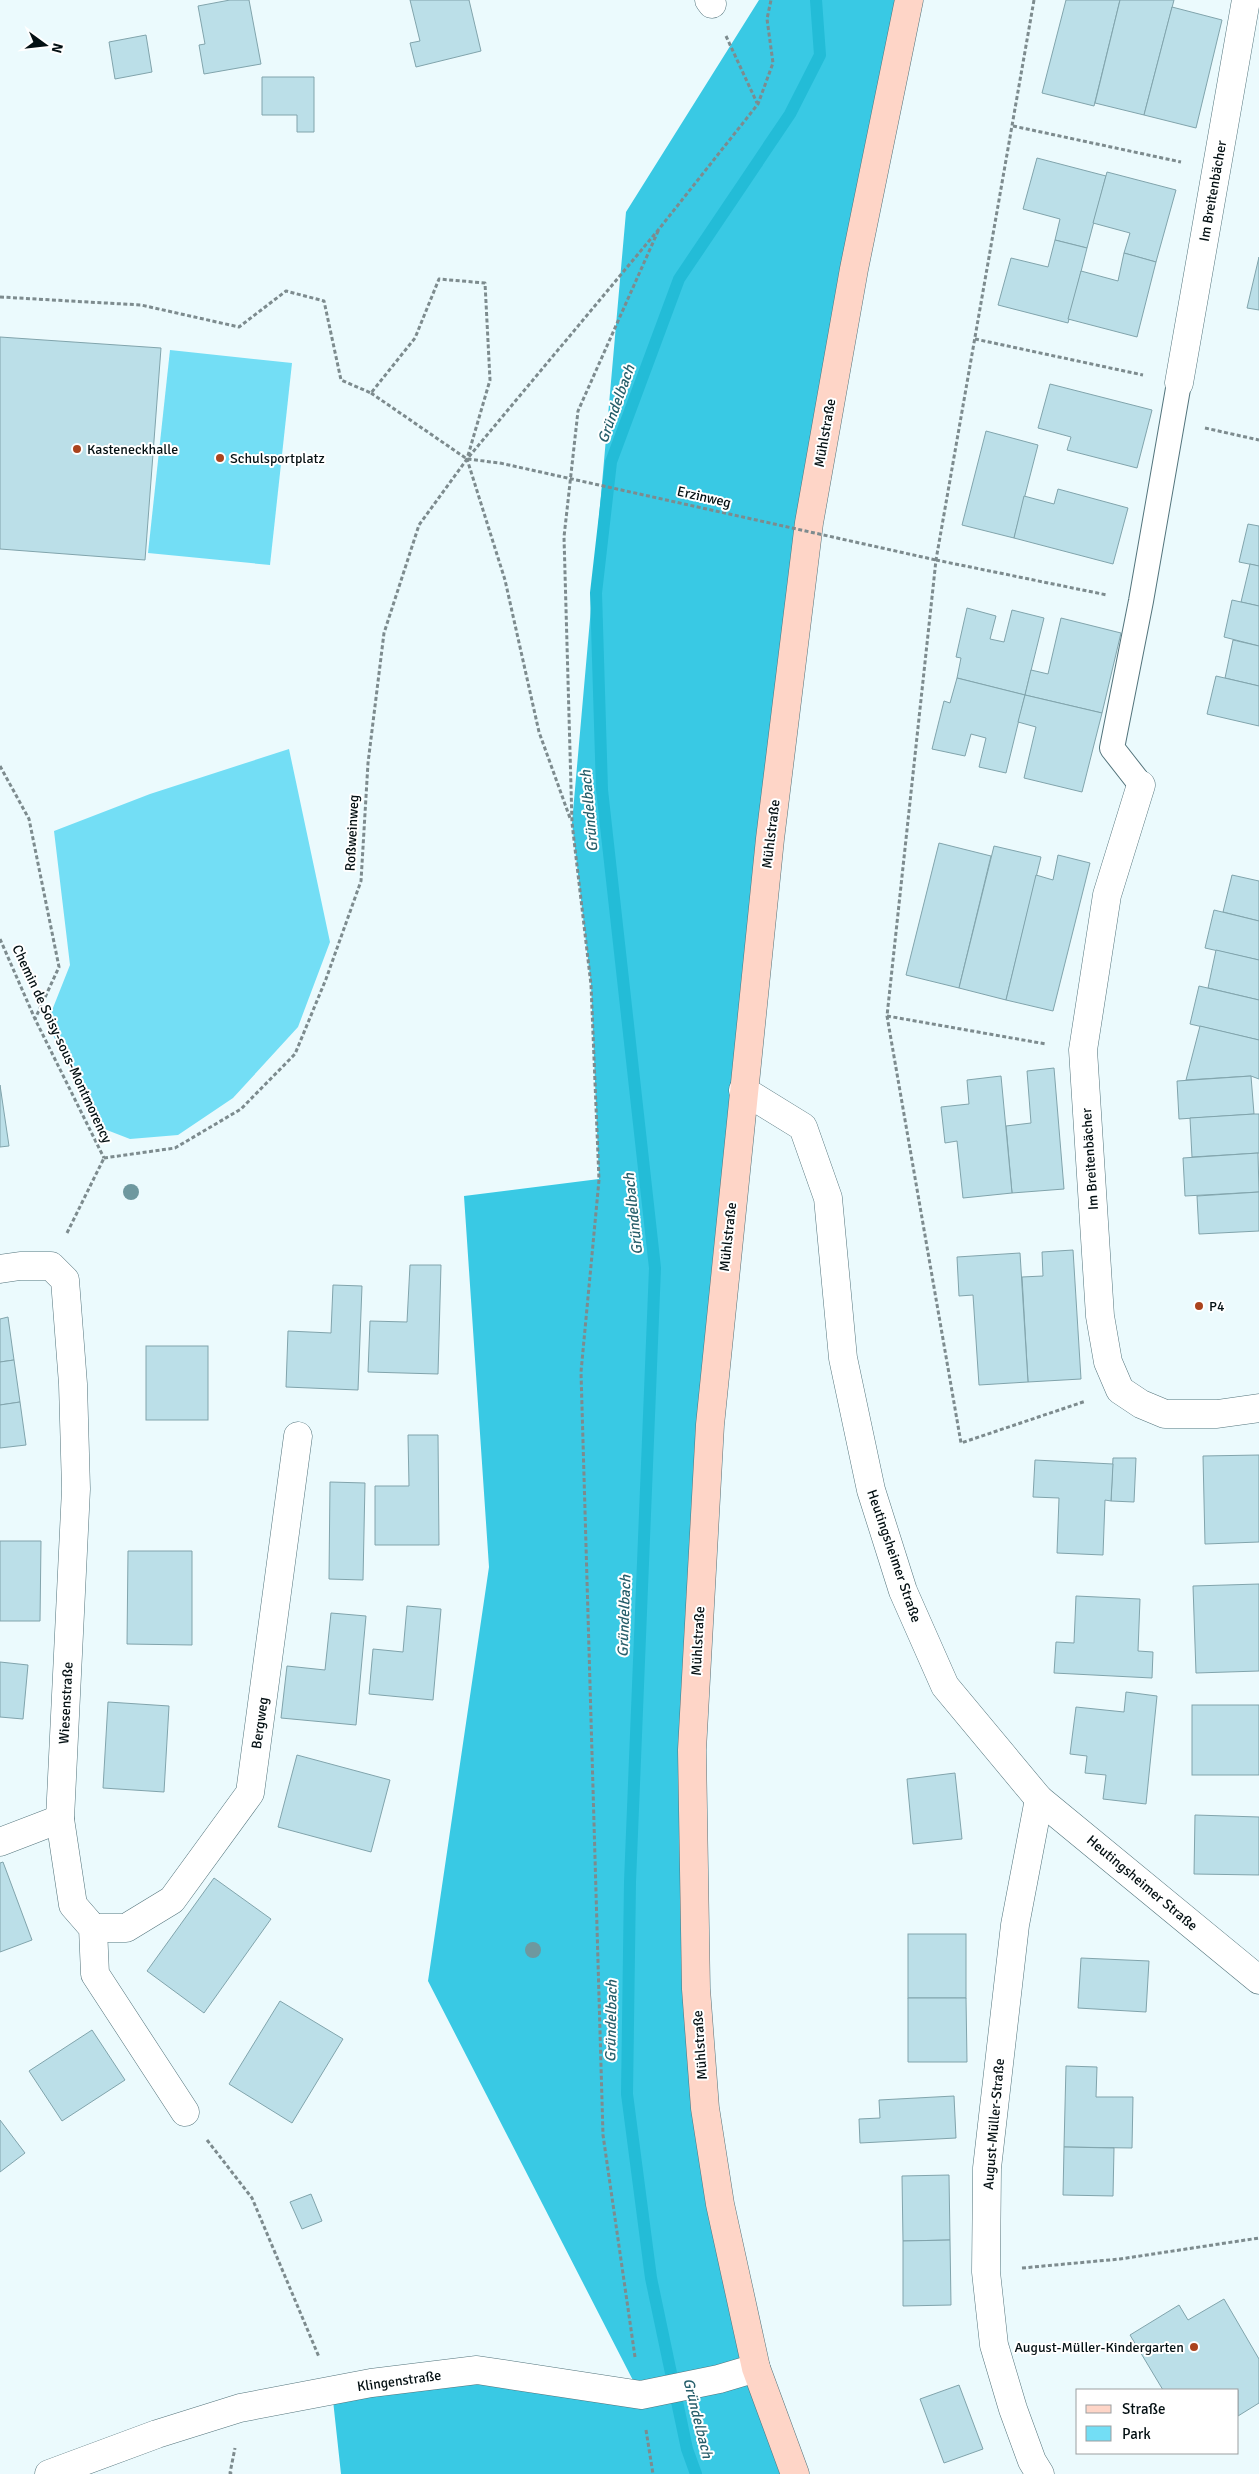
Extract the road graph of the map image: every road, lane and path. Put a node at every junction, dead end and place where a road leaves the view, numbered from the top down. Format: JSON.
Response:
{"nodes":[{"id":1,"x":771,"y":0,"type":"edge"},
{"id":2,"x":909,"y":0,"type":"edge"},
{"id":3,"x":1034,"y":0,"type":"edge"},
{"id":4,"x":1246,"y":0,"type":"edge"},
{"id":5,"x":710,"y":2,"type":"edge"},
{"id":6,"x":758,"y":104,"type":"junction"},
{"id":7,"x":1013,"y":126,"type":"junction"},
{"id":8,"x":1217,"y":169,"type":"junction"},
{"id":9,"x":659,"y":229,"type":"junction"},
{"id":10,"x":0,"y":297,"type":"edge"},
{"id":11,"x":975,"y":339,"type":"junction"},
{"id":12,"x":1179,"y":383,"type":"junction"},
{"id":13,"x":371,"y":393,"type":"junction"},
{"id":14,"x":1173,"y":420,"type":"junction"},
{"id":15,"x":1259,"y":440,"type":"edge"},
{"id":16,"x":467,"y":459,"type":"junction"},
{"id":17,"x":936,"y":560,"type":"junction"},
{"id":18,"x":1141,"y":601,"type":"junction"},
{"id":19,"x":0,"y":766,"type":"edge"},
{"id":20,"x":1141,"y":785,"type":"joint"},
{"id":21,"x":572,"y":823,"type":"junction"},
{"id":22,"x":0,"y":939,"type":"edge"},
{"id":23,"x":887,"y":1016,"type":"junction"},
{"id":24,"x":35,"y":1019,"type":"junction"},
{"id":25,"x":1083,"y":1050,"type":"junction"},
{"id":26,"x":742,"y":1090,"type":"junction"},
{"id":27,"x":104,"y":1158,"type":"junction"},
{"id":28,"x":51,"y":1266,"type":"junction"},
{"id":29,"x":0,"y":1269,"type":"edge"},
{"id":30,"x":1120,"y":1390,"type":"junction"},
{"id":31,"x":1259,"y":1408,"type":"edge"},
{"id":32,"x":298,"y":1436,"type":"dead end"},
{"id":33,"x":1040,"y":1799,"type":"junction"},
{"id":34,"x":60,"y":1818,"type":"junction"},
{"id":35,"x":0,"y":1842,"type":"edge"},
{"id":36,"x":93,"y":1928,"type":"junction"},
{"id":37,"x":1259,"y":1980,"type":"edge"},
{"id":38,"x":185,"y":2112,"type":"joint"},
{"id":39,"x":1259,"y":2238,"type":"edge"},
{"id":40,"x":986,"y":2272,"type":"junction"},
{"id":41,"x":756,"y":2368,"type":"junction"},
{"id":42,"x":332,"y":2391,"type":"junction"},
{"id":43,"x":641,"y":2395,"type":"junction"},
{"id":44,"x":49,"y":2474,"type":"edge"},
{"id":45,"x":653,"y":2474,"type":"edge"},
{"id":46,"x":795,"y":2474,"type":"edge"},
{"id":47,"x":1040,"y":2474,"type":"edge"}],
"edges":[{"from":1,"to":6,"type":"path"},
{"from":2,"to":26,"type":"main road","name":"Mühlstraße"},
{"from":3,"to":7,"type":"path"},
{"from":4,"to":8,"type":"street","name":"Im Breitenbächer"},
{"from":5,"to":6,"type":"path"},
{"from":6,"to":9,"type":"path"},
{"from":7,"to":8,"type":"path"},
{"from":7,"to":11,"type":"path"},
{"from":8,"to":12,"type":"street","name":"Im Breitenbächer"},
{"from":9,"to":16,"type":"path","name":"Roßweinweg"},
{"from":9,"to":21,"type":"path"},
{"from":10,"to":13,"type":"path"},
{"from":11,"to":12,"type":"path"},
{"from":11,"to":17,"type":"path"},
{"from":12,"to":14,"type":"lane"},
{"from":13,"to":16,"type":"path"},
{"from":13,"to":16,"type":"path"},
{"from":14,"to":15,"type":"path"},
{"from":14,"to":18,"type":"lane"},
{"from":16,"to":17,"type":"path","name":"Erzinweg","bridge":true},
{"from":16,"to":21,"type":"path"},
{"from":16,"to":27,"type":"path","name":"Roßweinweg"},
{"from":17,"to":18,"type":"path","name":"Erzinweg"},
{"from":17,"to":23,"type":"path"},
{"from":18,"to":20,"type":"lane"},
{"from":19,"to":24,"type":"path"},
{"from":20,"to":25,"type":"street","name":"Im Breitenbächer"},
{"from":21,"to":43,"type":"path"},
{"from":22,"to":24,"type":"path","name":"Chemin de Soisy-sous-Montmorency"},
{"from":23,"to":25,"type":"path"},
{"from":23,"to":30,"type":"path"},
{"from":24,"to":27,"type":"path","name":"Chemin de Soisy-sous-Montmorency"},
{"from":25,"to":30,"type":"street","name":"Im Breitenbächer"},
{"from":26,"to":33,"type":"street","name":"Heutingsheimer Straße"},
{"from":26,"to":41,"type":"main road","name":"Mühlstraße"},
{"from":27,"to":28,"type":"path"},
{"from":28,"to":29,"type":"street"},
{"from":28,"to":34,"type":"street","name":"Wiesenstraße"},
{"from":30,"to":31,"type":"street"},
{"from":32,"to":36,"type":"street","name":"Bergweg"},
{"from":33,"to":37,"type":"street","name":"Heutingsheimer Straße"},
{"from":33,"to":40,"type":"street","name":"August-Müller-Straße"},
{"from":34,"to":35,"type":"street"},
{"from":34,"to":36,"type":"street","name":"Wiesenstraße"},
{"from":36,"to":38,"type":"street"},
{"from":38,"to":42,"type":"path"},
{"from":39,"to":40,"type":"path"},
{"from":40,"to":47,"type":"street","name":"August-Müller-Straße"},
{"from":41,"to":43,"type":"street","name":"Klingenstraße"},
{"from":41,"to":46,"type":"main road","name":"Mühlstraße"},
{"from":42,"to":43,"type":"street","name":"Klingenstraße"},
{"from":42,"to":44,"type":"street","name":"Klingenstraße"},
{"from":43,"to":45,"type":"path"}]}
